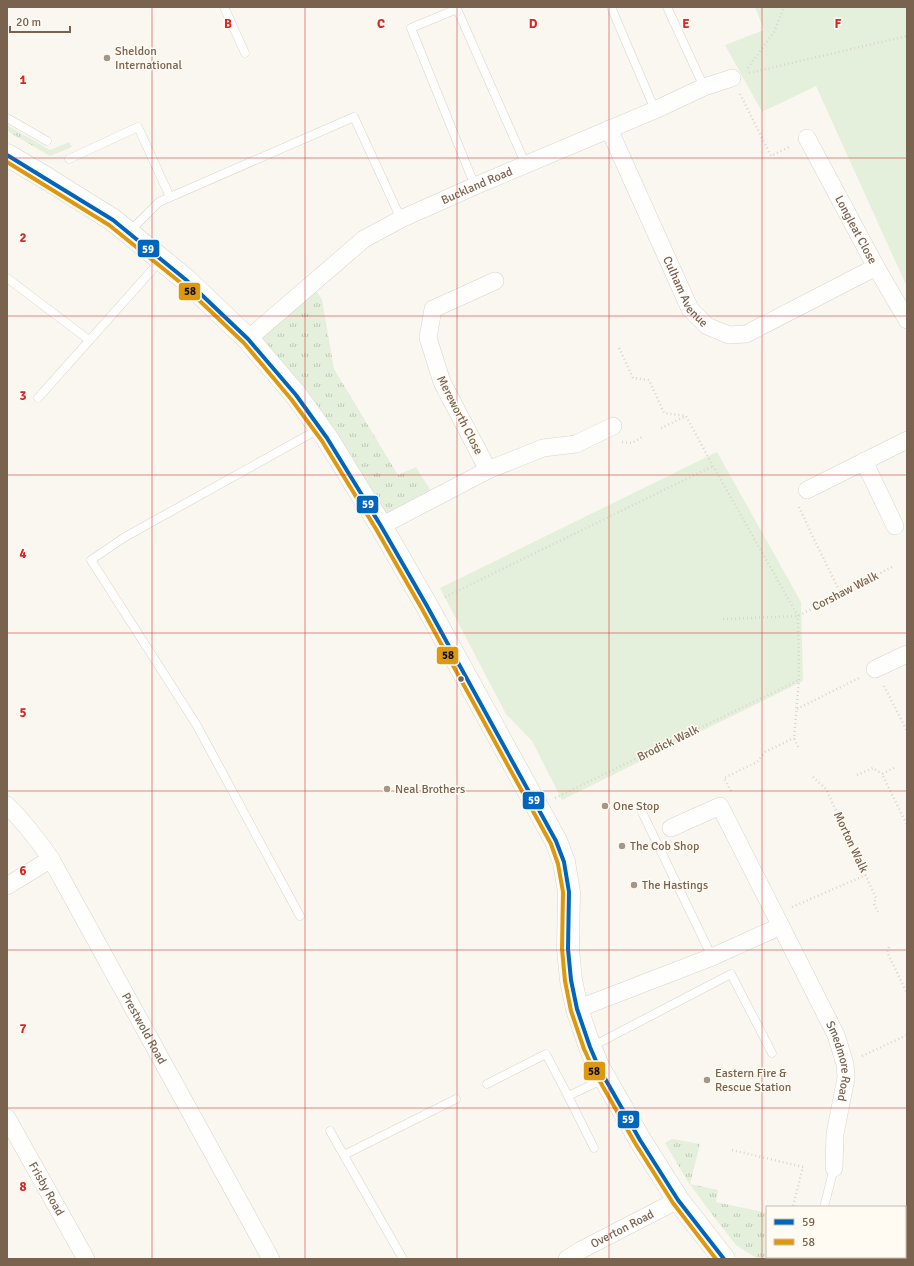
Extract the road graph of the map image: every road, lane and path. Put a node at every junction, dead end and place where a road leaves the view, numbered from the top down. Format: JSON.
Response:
{"nodes":[{"id":1,"x":224,"y":7,"type":"edge"},
{"id":2,"x":611,"y":7,"type":"edge"},
{"id":3,"x":667,"y":7,"type":"edge"},
{"id":4,"x":784,"y":7,"type":"edge"},
{"id":5,"x":907,"y":36,"type":"edge"},
{"id":6,"x":245,"y":53,"type":"dead end"},
{"id":7,"x":738,"y":76,"type":"junction"},
{"id":8,"x":704,"y":87,"type":"junction"},
{"id":9,"x":655,"y":110,"type":"junction"},
{"id":10,"x":7,"y":118,"type":"edge"},
{"id":11,"x":609,"y":129,"type":"junction"},
{"id":12,"x":808,"y":138,"type":"joint"},
{"id":13,"x":47,"y":141,"type":"dead end"},
{"id":14,"x":7,"y":156,"type":"edge"},
{"id":15,"x":69,"y":159,"type":"dead end"},
{"id":16,"x":526,"y":164,"type":"junction"},
{"id":17,"x":475,"y":186,"type":"junction"},
{"id":18,"x":170,"y":197,"type":"junction"},
{"id":19,"x":401,"y":219,"type":"junction"},
{"id":20,"x":129,"y":233,"type":"junction"},
{"id":21,"x":161,"y":259,"type":"junction"},
{"id":22,"x":876,"y":267,"type":"junction"},
{"id":23,"x":7,"y":278,"type":"edge"},
{"id":24,"x":496,"y":281,"type":"dead end"},
{"id":25,"x":907,"y":320,"type":"edge"},
{"id":26,"x":248,"y":339,"type":"junction"},
{"id":27,"x":89,"y":340,"type":"junction"},
{"id":28,"x":619,"y":348,"type":"dead end"},
{"id":29,"x":38,"y":398,"type":"dead end"},
{"id":30,"x":686,"y":416,"type":"junction"},
{"id":31,"x":613,"y":426,"type":"dead end"},
{"id":32,"x":661,"y":428,"type":"dead end"},
{"id":33,"x":320,"y":429,"type":"junction"},
{"id":34,"x":907,"y":440,"type":"edge"},
{"id":35,"x":864,"y":461,"type":"junction"},
{"id":36,"x":712,"y":466,"type":"junction"},
{"id":37,"x":488,"y":470,"type":"junction"},
{"id":38,"x":807,"y":490,"type":"joint"},
{"id":39,"x":381,"y":526,"type":"junction"},
{"id":40,"x":895,"y":526,"type":"dead end"},
{"id":41,"x":892,"y":567,"type":"dead end"},
{"id":42,"x":841,"y":594,"type":"junction"},
{"id":43,"x":427,"y":606,"type":"junction"},
{"id":44,"x":798,"y":616,"type":"junction"},
{"id":45,"x":723,"y":619,"type":"dead end"},
{"id":46,"x":907,"y":654,"type":"edge"},
{"id":47,"x":875,"y":669,"type":"junction"},
{"id":48,"x":799,"y":680,"type":"junction"},
{"id":49,"x":796,"y":709,"type":"junction"},
{"id":50,"x":907,"y":731,"type":"edge"},
{"id":51,"x":794,"y":738,"type":"junction"},
{"id":52,"x":800,"y":750,"type":"dead end"},
{"id":53,"x":894,"y":768,"type":"dead end"},
{"id":54,"x":882,"y":774,"type":"junction"},
{"id":55,"x":857,"y":775,"type":"dead end"},
{"id":56,"x":813,"y":777,"type":"dead end"},
{"id":57,"x":7,"y":805,"type":"edge"},
{"id":58,"x":720,"y":806,"type":"junction"},
{"id":59,"x":537,"y":807,"type":"junction"},
{"id":60,"x":642,"y":812,"type":"dead end"},
{"id":61,"x":907,"y":825,"type":"edge"},
{"id":62,"x":671,"y":828,"type":"dead end"},
{"id":63,"x":51,"y":859,"type":"junction"},
{"id":64,"x":866,"y":875,"type":"junction"},
{"id":65,"x":7,"y":886,"type":"edge"},
{"id":66,"x":878,"y":912,"type":"dead end"},
{"id":67,"x":300,"y":916,"type":"dead end"},
{"id":68,"x":778,"y":920,"type":"junction"},
{"id":69,"x":889,"y":947,"type":"dead end"},
{"id":70,"x":712,"y":957,"type":"junction"},
{"id":71,"x":907,"y":993,"type":"edge"},
{"id":72,"x":578,"y":1009,"type":"junction"},
{"id":73,"x":907,"y":1035,"type":"edge"},
{"id":74,"x":590,"y":1047,"type":"junction"},
{"id":75,"x":772,"y":1053,"type":"dead end"},
{"id":76,"x":845,"y":1064,"type":"junction"},
{"id":77,"x":605,"y":1078,"type":"junction"},
{"id":78,"x":487,"y":1084,"type":"dead end"},
{"id":79,"x":568,"y":1096,"type":"junction"},
{"id":80,"x":456,"y":1099,"type":"dead end"},
{"id":81,"x":7,"y":1118,"type":"edge"},
{"id":82,"x":330,"y":1131,"type":"dead end"},
{"id":83,"x":594,"y":1148,"type":"dead end"},
{"id":84,"x":732,"y":1150,"type":"dead end"},
{"id":85,"x":344,"y":1155,"type":"junction"},
{"id":86,"x":834,"y":1168,"type":"joint"},
{"id":87,"x":678,"y":1200,"type":"junction"},
{"id":88,"x":794,"y":1206,"type":"edge"},
{"id":89,"x":824,"y":1206,"type":"edge"},
{"id":90,"x":86,"y":1259,"type":"edge"},
{"id":91,"x":272,"y":1259,"type":"edge"},
{"id":92,"x":403,"y":1259,"type":"edge"},
{"id":93,"x":567,"y":1259,"type":"edge"},
{"id":94,"x":724,"y":1259,"type":"edge"}],
"edges":[{"from":1,"to":6,"type":"lane"},
{"from":2,"to":9,"type":"lane"},
{"from":3,"to":8,"type":"lane"},
{"from":4,"to":7,"type":"path"},
{"from":5,"to":7,"type":"path"},
{"from":7,"to":8,"type":"street","name":"Buckland Road"},
{"from":7,"to":12,"type":"path"},
{"from":8,"to":9,"type":"street","name":"Buckland Road"},
{"from":9,"to":11,"type":"street","name":"Buckland Road"},
{"from":10,"to":13,"type":"lane"},
{"from":11,"to":16,"type":"street","name":"Buckland Road"},
{"from":11,"to":22,"type":"street","name":"Culham Avenue"},
{"from":12,"to":22,"type":"street","name":"Longleat Close"},
{"from":14,"to":20,"type":"street"},
{"from":15,"to":18,"type":"lane"},
{"from":16,"to":17,"type":"street","name":"Buckland Road"},
{"from":16,"to":17,"type":"lane"},
{"from":17,"to":19,"type":"street","name":"Buckland Road"},
{"from":18,"to":19,"type":"lane"},
{"from":18,"to":20,"type":"lane"},
{"from":19,"to":26,"type":"street","name":"Buckland Road"},
{"from":20,"to":21,"type":"street"},
{"from":21,"to":26,"type":"street"},
{"from":21,"to":27,"type":"lane"},
{"from":22,"to":25,"type":"street","name":"Longleat Close"},
{"from":23,"to":27,"type":"lane"},
{"from":24,"to":37,"type":"street","name":"Mereworth Close"},
{"from":26,"to":33,"type":"street"},
{"from":27,"to":29,"type":"lane"},
{"from":28,"to":30,"type":"path"},
{"from":30,"to":32,"type":"path"},
{"from":30,"to":36,"type":"path"},
{"from":31,"to":37,"type":"street"},
{"from":33,"to":39,"type":"street"},
{"from":33,"to":67,"type":"lane"},
{"from":34,"to":35,"type":"street"},
{"from":35,"to":38,"type":"street"},
{"from":35,"to":40,"type":"street"},
{"from":36,"to":43,"type":"path"},
{"from":36,"to":44,"type":"path"},
{"from":37,"to":39,"type":"street"},
{"from":38,"to":42,"type":"path"},
{"from":39,"to":43,"type":"street"},
{"from":41,"to":42,"type":"path","name":"Corshaw Walk"},
{"from":42,"to":44,"type":"path","name":"Corshaw Walk"},
{"from":43,"to":59,"type":"street"},
{"from":44,"to":45,"type":"path"},
{"from":44,"to":48,"type":"path"},
{"from":46,"to":47,"type":"street"},
{"from":47,"to":49,"type":"path"},
{"from":47,"to":50,"type":"path"},
{"from":48,"to":49,"type":"path"},
{"from":48,"to":59,"type":"path","name":"Brodick Walk"},
{"from":49,"to":51,"type":"path"},
{"from":51,"to":52,"type":"path"},
{"from":51,"to":58,"type":"path"},
{"from":53,"to":54,"type":"path"},
{"from":54,"to":55,"type":"path"},
{"from":54,"to":61,"type":"path"},
{"from":56,"to":64,"type":"path","name":"Morton Walk"},
{"from":57,"to":63,"type":"street","name":"Prestwold Road"},
{"from":58,"to":62,"type":"street"},
{"from":58,"to":68,"type":"street","name":"Smedmore Road"},
{"from":59,"to":72,"type":"street"},
{"from":60,"to":70,"type":"lane"},
{"from":63,"to":65,"type":"street"},
{"from":63,"to":91,"type":"street","name":"Prestwold Road"},
{"from":64,"to":66,"type":"path","name":"Morton Walk"},
{"from":64,"to":68,"type":"path"},
{"from":68,"to":70,"type":"street"},
{"from":68,"to":76,"type":"street","name":"Smedmore Road"},
{"from":69,"to":71,"type":"path"},
{"from":70,"to":72,"type":"street"},
{"from":72,"to":74,"type":"street"},
{"from":73,"to":76,"type":"path"},
{"from":74,"to":75,"type":"lane"},
{"from":74,"to":77,"type":"street"},
{"from":76,"to":86,"type":"street","name":"Smedmore Road"},
{"from":77,"to":79,"type":"lane"},
{"from":77,"to":87,"type":"street"},
{"from":78,"to":79,"type":"lane"},
{"from":79,"to":83,"type":"lane"},
{"from":80,"to":85,"type":"lane"},
{"from":81,"to":90,"type":"street","name":"Frisby Road"},
{"from":82,"to":85,"type":"lane"},
{"from":84,"to":88,"type":"path"},
{"from":85,"to":92,"type":"lane"},
{"from":86,"to":89,"type":"lane","name":"Smedmore Road"},
{"from":87,"to":93,"type":"street","name":"Overton Road"},
{"from":87,"to":94,"type":"street"}]}
